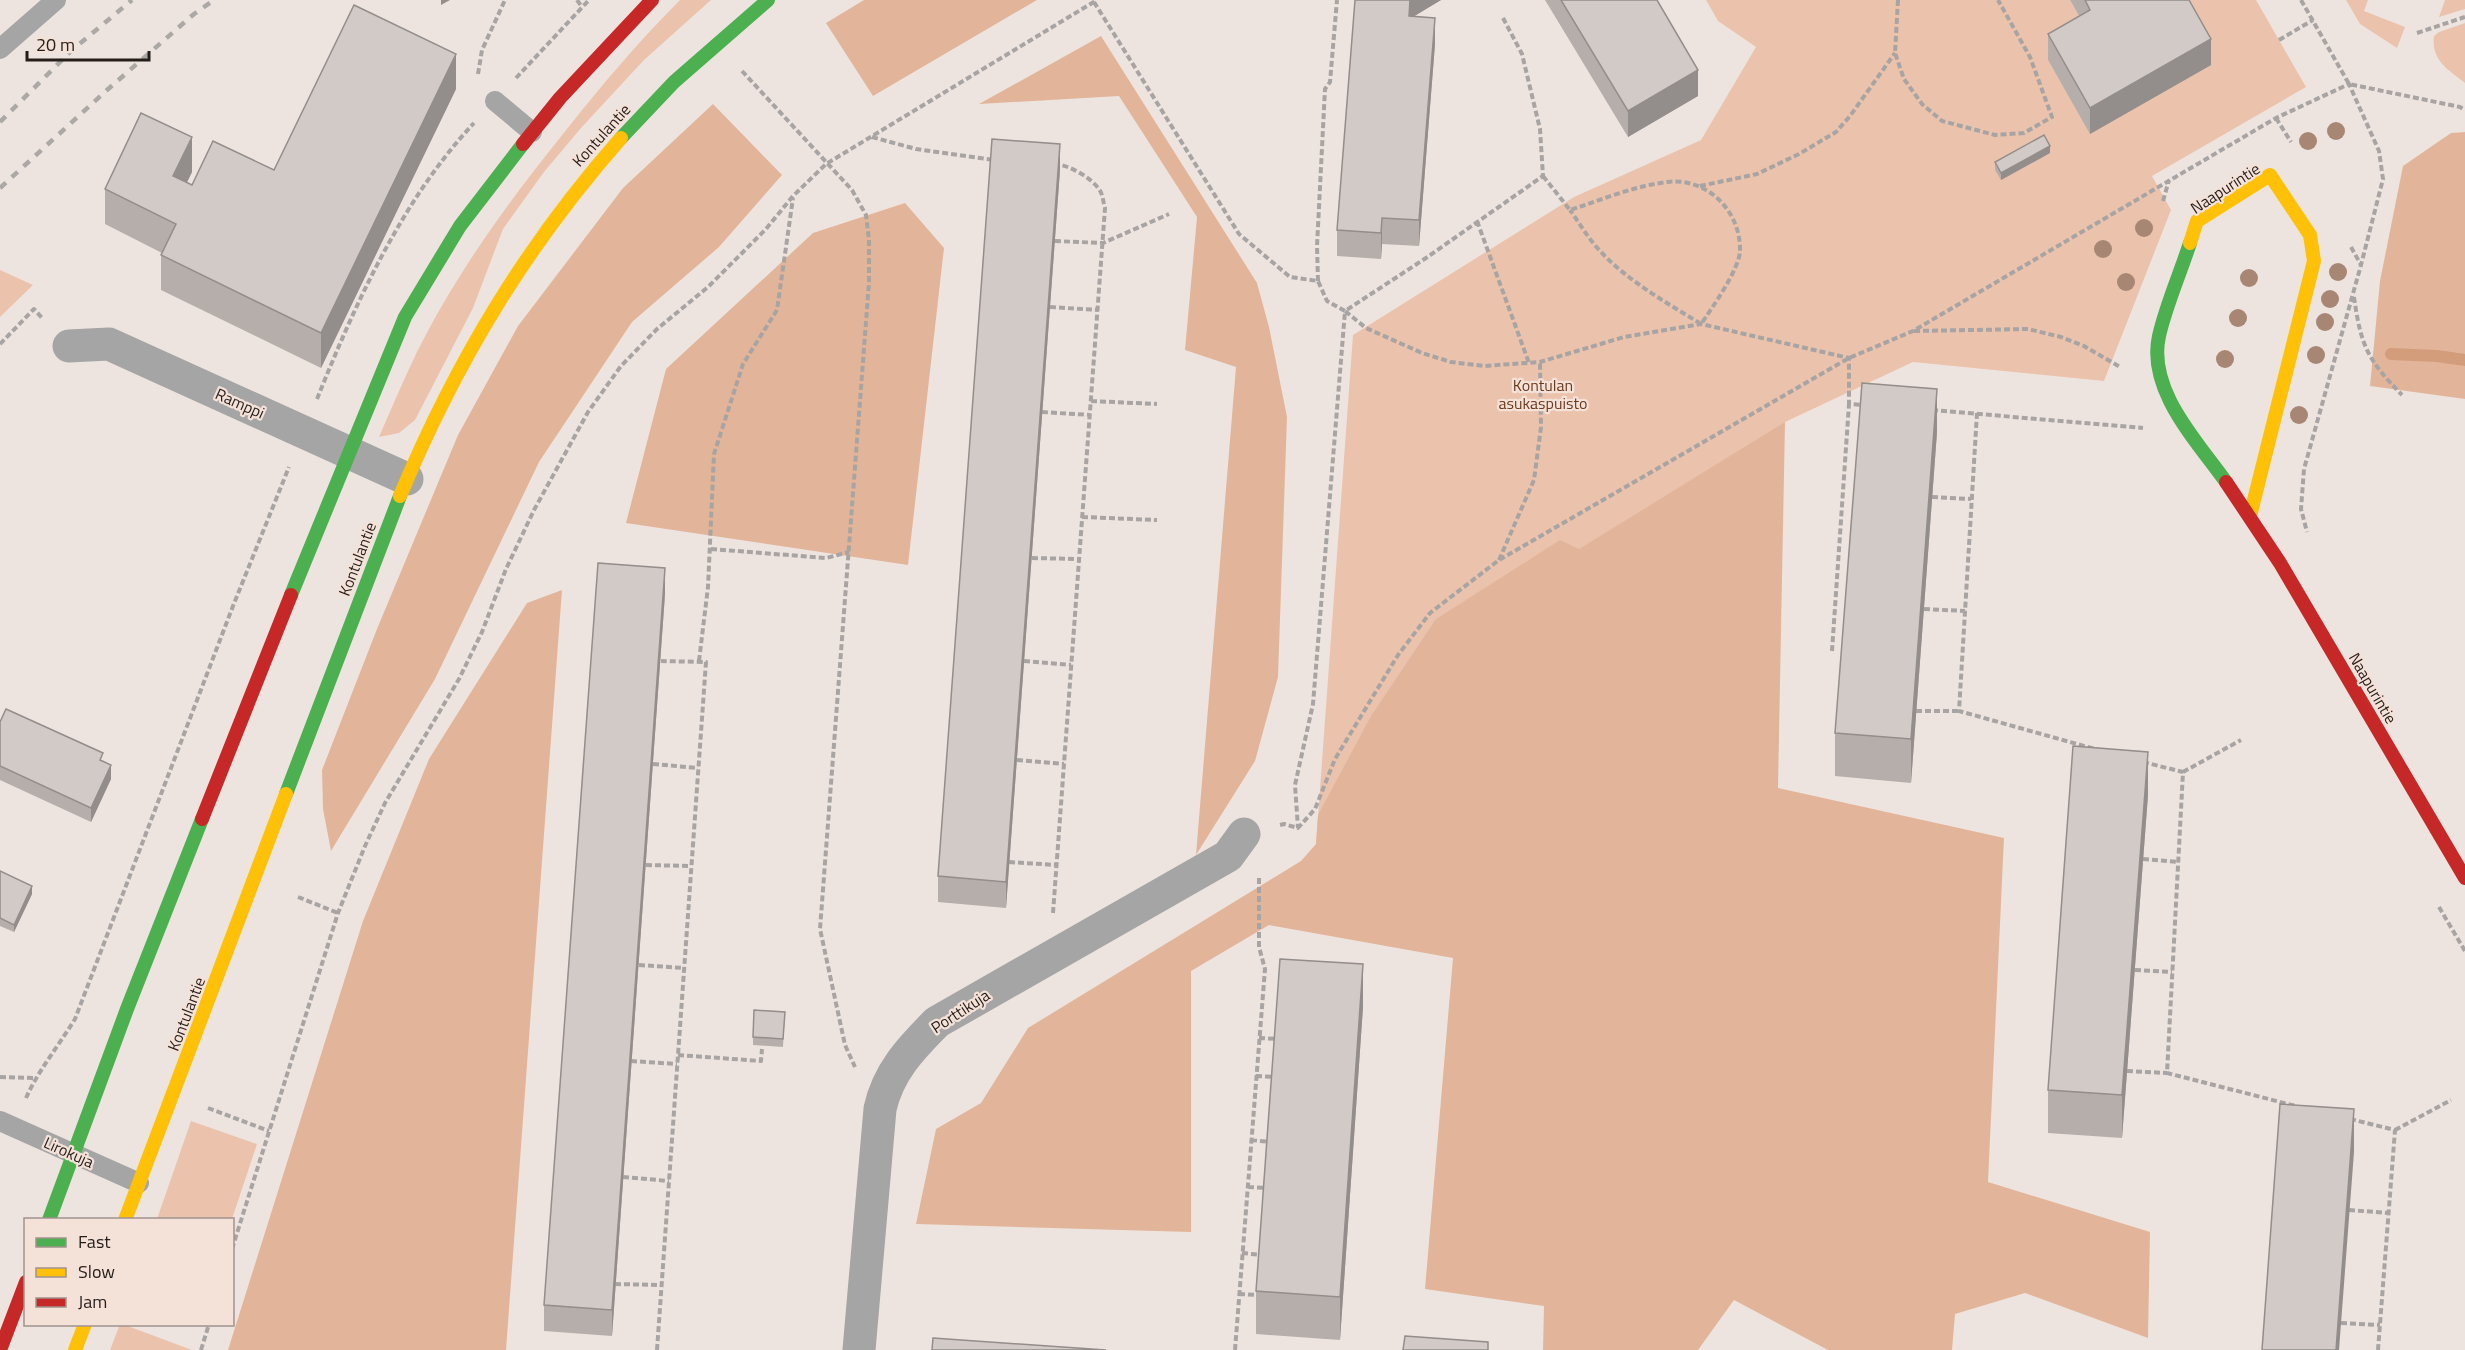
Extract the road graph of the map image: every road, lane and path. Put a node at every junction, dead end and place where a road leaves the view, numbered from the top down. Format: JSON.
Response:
{"nodes":[{"id":1,"x":56,"y":0,"type":"edge"},
{"id":2,"x":505,"y":0,"type":"edge"},
{"id":3,"x":577,"y":0,"type":"edge"},
{"id":4,"x":652,"y":0,"type":"edge"},
{"id":5,"x":768,"y":0,"type":"edge"},
{"id":6,"x":1336,"y":0,"type":"edge"},
{"id":7,"x":1898,"y":0,"type":"edge"},
{"id":8,"x":1998,"y":0,"type":"edge"},
{"id":9,"x":2301,"y":0,"type":"edge"},
{"id":10,"x":1096,"y":1,"type":"edge"},
{"id":11,"x":582,"y":7,"type":"dead end"},
{"id":12,"x":2465,"y":17,"type":"edge"},
{"id":13,"x":1503,"y":18,"type":"dead end"},
{"id":14,"x":2313,"y":20,"type":"junction"},
{"id":15,"x":2417,"y":33,"type":"dead end"},
{"id":16,"x":2279,"y":40,"type":"dead end"},
{"id":17,"x":0,"y":49,"type":"edge"},
{"id":18,"x":1894,"y":53,"type":"junction"},
{"id":19,"x":742,"y":71,"type":"dead end"},
{"id":20,"x":2349,"y":84,"type":"junction"},
{"id":21,"x":495,"y":101,"type":"joint"},
{"id":22,"x":2465,"y":110,"type":"edge"},
{"id":23,"x":532,"y":132,"type":"junction"},
{"id":24,"x":871,"y":137,"type":"junction"},
{"id":25,"x":1003,"y":160,"type":"edge"},
{"id":26,"x":826,"y":164,"type":"junction"},
{"id":27,"x":1050,"y":164,"type":"edge"},
{"id":28,"x":1542,"y":176,"type":"junction"},
{"id":29,"x":1700,"y":186,"type":"junction"},
{"id":30,"x":793,"y":196,"type":"junction"},
{"id":31,"x":1570,"y":210,"type":"junction"},
{"id":32,"x":1169,"y":214,"type":"dead end"},
{"id":33,"x":1477,"y":221,"type":"junction"},
{"id":34,"x":1055,"y":241,"type":"edge"},
{"id":35,"x":1103,"y":243,"type":"junction"},
{"id":36,"x":1318,"y":281,"type":"junction"},
{"id":37,"x":2353,"y":294,"type":"junction"},
{"id":38,"x":1050,"y":307,"type":"edge"},
{"id":39,"x":1098,"y":310,"type":"junction"},
{"id":40,"x":1345,"y":311,"type":"junction"},
{"id":41,"x":1701,"y":324,"type":"junction"},
{"id":42,"x":1913,"y":331,"type":"junction"},
{"id":43,"x":69,"y":346,"type":"dead end"},
{"id":44,"x":1849,"y":358,"type":"junction"},
{"id":45,"x":1540,"y":362,"type":"junction"},
{"id":46,"x":1529,"y":363,"type":"junction"},
{"id":47,"x":2123,"y":370,"type":"dead end"},
{"id":48,"x":2402,"y":395,"type":"dead end"},
{"id":49,"x":1091,"y":401,"type":"junction"},
{"id":50,"x":1157,"y":404,"type":"dead end"},
{"id":51,"x":1849,"y":404,"type":"junction"},
{"id":52,"x":1872,"y":406,"type":"edge"},
{"id":53,"x":1930,"y":410,"type":"edge"},
{"id":54,"x":1042,"y":412,"type":"edge"},
{"id":55,"x":1977,"y":413,"type":"junction"},
{"id":56,"x":1090,"y":415,"type":"junction"},
{"id":57,"x":2149,"y":429,"type":"dead end"},
{"id":58,"x":348,"y":452,"type":"junction"},
{"id":59,"x":407,"y":479,"type":"junction"},
{"id":60,"x":1932,"y":497,"type":"edge"},
{"id":61,"x":1971,"y":499,"type":"junction"},
{"id":62,"x":2250,"y":516,"type":"junction"},
{"id":63,"x":1082,"y":517,"type":"junction"},
{"id":64,"x":1157,"y":520,"type":"dead end"},
{"id":65,"x":2309,"y":536,"type":"dead end"},
{"id":66,"x":711,"y":549,"type":"junction"},
{"id":67,"x":849,"y":552,"type":"junction"},
{"id":68,"x":1032,"y":558,"type":"edge"},
{"id":69,"x":1079,"y":559,"type":"junction"},
{"id":70,"x":1499,"y":560,"type":"junction"},
{"id":71,"x":1924,"y":609,"type":"edge"},
{"id":72,"x":1965,"y":611,"type":"junction"},
{"id":73,"x":1832,"y":651,"type":"dead end"},
{"id":74,"x":661,"y":661,"type":"edge"},
{"id":75,"x":699,"y":661,"type":"junction"},
{"id":76,"x":1024,"y":661,"type":"edge"},
{"id":77,"x":1071,"y":665,"type":"junction"},
{"id":78,"x":1916,"y":711,"type":"edge"},
{"id":79,"x":1959,"y":711,"type":"junction"},
{"id":80,"x":2241,"y":740,"type":"dead end"},
{"id":81,"x":2104,"y":751,"type":"edge"},
{"id":82,"x":1017,"y":760,"type":"edge"},
{"id":83,"x":2138,"y":760,"type":"edge"},
{"id":84,"x":653,"y":764,"type":"edge"},
{"id":85,"x":1064,"y":764,"type":"junction"},
{"id":86,"x":698,"y":768,"type":"junction"},
{"id":87,"x":2183,"y":772,"type":"junction"},
{"id":88,"x":1298,"y":828,"type":"junction"},
{"id":89,"x":1244,"y":834,"type":"joint"},
{"id":90,"x":2143,"y":859,"type":"edge"},
{"id":91,"x":1009,"y":862,"type":"edge"},
{"id":92,"x":2178,"y":862,"type":"junction"},
{"id":93,"x":646,"y":865,"type":"edge"},
{"id":94,"x":1056,"y":865,"type":"junction"},
{"id":95,"x":692,"y":866,"type":"junction"},
{"id":96,"x":1259,"y":871,"type":"dead end"},
{"id":97,"x":2465,"y":878,"type":"edge"},
{"id":98,"x":298,"y":897,"type":"dead end"},
{"id":99,"x":338,"y":912,"type":"junction"},
{"id":100,"x":1049,"y":958,"type":"junction"},
{"id":101,"x":639,"y":965,"type":"edge"},
{"id":102,"x":684,"y":968,"type":"junction"},
{"id":103,"x":2135,"y":970,"type":"edge"},
{"id":104,"x":2172,"y":972,"type":"junction"},
{"id":105,"x":1259,"y":1038,"type":"junction"},
{"id":106,"x":1277,"y":1039,"type":"edge"},
{"id":107,"x":762,"y":1049,"type":"edge"},
{"id":108,"x":678,"y":1055,"type":"junction"},
{"id":109,"x":632,"y":1061,"type":"edge"},
{"id":110,"x":677,"y":1064,"type":"junction"},
{"id":111,"x":2127,"y":1071,"type":"edge"},
{"id":112,"x":857,"y":1072,"type":"dead end"},
{"id":113,"x":2167,"y":1074,"type":"junction"},
{"id":114,"x":1256,"y":1076,"type":"junction"},
{"id":115,"x":0,"y":1077,"type":"edge"},
{"id":116,"x":1275,"y":1077,"type":"edge"},
{"id":117,"x":35,"y":1078,"type":"dead end"},
{"id":118,"x":2451,"y":1100,"type":"dead end"},
{"id":119,"x":204,"y":1106,"type":"dead end"},
{"id":120,"x":2304,"y":1107,"type":"edge"},
{"id":121,"x":2349,"y":1119,"type":"edge"},
{"id":122,"x":0,"y":1121,"type":"edge"},
{"id":123,"x":2395,"y":1130,"type":"junction"},
{"id":124,"x":269,"y":1131,"type":"junction"},
{"id":125,"x":1251,"y":1140,"type":"junction"},
{"id":126,"x":1270,"y":1142,"type":"edge"},
{"id":127,"x":73,"y":1154,"type":"junction"},
{"id":128,"x":623,"y":1177,"type":"edge"},
{"id":129,"x":669,"y":1180,"type":"junction"},
{"id":130,"x":139,"y":1183,"type":"junction"},
{"id":131,"x":1248,"y":1187,"type":"junction"},
{"id":132,"x":1267,"y":1188,"type":"edge"},
{"id":133,"x":2349,"y":1210,"type":"edge"},
{"id":134,"x":2389,"y":1213,"type":"junction"},
{"id":135,"x":50,"y":1218,"type":"edge"},
{"id":136,"x":126,"y":1218,"type":"edge"},
{"id":137,"x":234,"y":1243,"type":"edge"},
{"id":138,"x":1242,"y":1253,"type":"junction"},
{"id":139,"x":1262,"y":1255,"type":"edge"},
{"id":140,"x":615,"y":1284,"type":"edge"},
{"id":141,"x":662,"y":1285,"type":"junction"},
{"id":142,"x":24,"y":1287,"type":"edge"},
{"id":143,"x":1239,"y":1294,"type":"junction"},
{"id":144,"x":1259,"y":1295,"type":"edge"},
{"id":145,"x":2341,"y":1323,"type":"edge"},
{"id":146,"x":2380,"y":1325,"type":"junction"},
{"id":147,"x":84,"y":1326,"type":"edge"},
{"id":148,"x":208,"y":1326,"type":"edge"},
{"id":149,"x":0,"y":1350,"type":"edge"},
{"id":150,"x":75,"y":1350,"type":"edge"},
{"id":151,"x":201,"y":1350,"type":"edge"},
{"id":152,"x":657,"y":1350,"type":"edge"},
{"id":153,"x":859,"y":1350,"type":"edge"},
{"id":154,"x":1235,"y":1350,"type":"edge"},
{"id":155,"x":2378,"y":1350,"type":"edge"}],
"edges":[{"from":1,"to":17,"type":"lane"},
{"from":2,"to":21,"type":"path"},
{"from":3,"to":11,"type":"path"},
{"from":4,"to":23,"type":"main road"},
{"from":5,"to":59,"type":"main road","name":"Kontulantie"},
{"from":6,"to":36,"type":"path"},
{"from":7,"to":18,"type":"path"},
{"from":8,"to":18,"type":"path"},
{"from":9,"to":14,"type":"path"},
{"from":10,"to":24,"type":"path"},
{"from":10,"to":36,"type":"path"},
{"from":12,"to":15,"type":"path"},
{"from":13,"to":28,"type":"path"},
{"from":14,"to":16,"type":"path"},
{"from":14,"to":20,"type":"path"},
{"from":18,"to":29,"type":"path"},
{"from":19,"to":26,"type":"path"},
{"from":20,"to":22,"type":"path"},
{"from":20,"to":37,"type":"path"},
{"from":20,"to":42,"type":"path"},
{"from":21,"to":23,"type":"lane"},
{"from":23,"to":58,"type":"main road"},
{"from":24,"to":25,"type":"path"},
{"from":24,"to":26,"type":"path"},
{"from":26,"to":30,"type":"path"},
{"from":26,"to":67,"type":"path"},
{"from":27,"to":35,"type":"path"},
{"from":28,"to":31,"type":"path"},
{"from":28,"to":33,"type":"path"},
{"from":29,"to":31,"type":"path"},
{"from":29,"to":41,"type":"path"},
{"from":30,"to":66,"type":"path"},
{"from":30,"to":99,"type":"path"},
{"from":31,"to":41,"type":"path"},
{"from":32,"to":35,"type":"path"},
{"from":33,"to":40,"type":"path"},
{"from":33,"to":46,"type":"path"},
{"from":34,"to":35,"type":"path"},
{"from":35,"to":39,"type":"path"},
{"from":36,"to":40,"type":"path"},
{"from":37,"to":48,"type":"path"},
{"from":37,"to":65,"type":"path"},
{"from":38,"to":39,"type":"path"},
{"from":39,"to":49,"type":"path"},
{"from":40,"to":46,"type":"path"},
{"from":40,"to":88,"type":"path"},
{"from":41,"to":44,"type":"path"},
{"from":41,"to":45,"type":"path"},
{"from":42,"to":44,"type":"path"},
{"from":42,"to":47,"type":"path"},
{"from":43,"to":58,"type":"street","name":"Ramppi"},
{"from":44,"to":51,"type":"path"},
{"from":44,"to":70,"type":"path"},
{"from":45,"to":46,"type":"path"},
{"from":45,"to":70,"type":"path"},
{"from":49,"to":50,"type":"path"},
{"from":49,"to":56,"type":"path"},
{"from":51,"to":52,"type":"path"},
{"from":51,"to":73,"type":"path"},
{"from":53,"to":55,"type":"path"},
{"from":54,"to":56,"type":"path"},
{"from":55,"to":57,"type":"path"},
{"from":55,"to":61,"type":"path"},
{"from":56,"to":63,"type":"path"},
{"from":58,"to":59,"type":"street","name":"Ramppi"},
{"from":58,"to":127,"type":"main road"},
{"from":59,"to":130,"type":"main road","name":"Kontulantie"},
{"from":60,"to":61,"type":"path"},
{"from":61,"to":72,"type":"path"},
{"from":62,"to":62,"type":"main road","name":"Naapurintie"},
{"from":62,"to":97,"type":"main road","name":"Naapurintie"},
{"from":63,"to":64,"type":"path"},
{"from":63,"to":69,"type":"path"},
{"from":66,"to":67,"type":"path"},
{"from":66,"to":75,"type":"path"},
{"from":67,"to":112,"type":"path"},
{"from":68,"to":69,"type":"path"},
{"from":69,"to":77,"type":"path"},
{"from":70,"to":88,"type":"path"},
{"from":71,"to":72,"type":"path"},
{"from":72,"to":79,"type":"path"},
{"from":74,"to":75,"type":"path"},
{"from":75,"to":86,"type":"path"},
{"from":76,"to":77,"type":"path"},
{"from":77,"to":85,"type":"path"},
{"from":78,"to":79,"type":"path"},
{"from":79,"to":81,"type":"path"},
{"from":80,"to":87,"type":"path"},
{"from":82,"to":85,"type":"path"},
{"from":83,"to":87,"type":"path"},
{"from":84,"to":86,"type":"path"},
{"from":85,"to":94,"type":"path"},
{"from":86,"to":95,"type":"path"},
{"from":87,"to":92,"type":"path"},
{"from":88,"to":89,"type":"path"},
{"from":89,"to":100,"type":"street","name":"Porttikuja"},
{"from":90,"to":92,"type":"path"},
{"from":91,"to":94,"type":"path"},
{"from":92,"to":104,"type":"path"},
{"from":93,"to":95,"type":"path"},
{"from":94,"to":100,"type":"path"},
{"from":95,"to":102,"type":"path"},
{"from":96,"to":105,"type":"path"},
{"from":98,"to":99,"type":"path"},
{"from":99,"to":124,"type":"path"},
{"from":100,"to":153,"type":"street","name":"Porttikuja"},
{"from":101,"to":102,"type":"path"},
{"from":102,"to":108,"type":"path"},
{"from":103,"to":104,"type":"path"},
{"from":104,"to":113,"type":"path"},
{"from":105,"to":106,"type":"path"},
{"from":105,"to":114,"type":"path"},
{"from":107,"to":108,"type":"path"},
{"from":108,"to":110,"type":"path"},
{"from":109,"to":110,"type":"path"},
{"from":110,"to":129,"type":"path"},
{"from":111,"to":113,"type":"path"},
{"from":113,"to":120,"type":"path"},
{"from":114,"to":116,"type":"path"},
{"from":114,"to":125,"type":"path"},
{"from":115,"to":117,"type":"path"},
{"from":118,"to":123,"type":"path"},
{"from":119,"to":124,"type":"path"},
{"from":121,"to":123,"type":"path"},
{"from":122,"to":127,"type":"lane","name":"Lirokuja"},
{"from":123,"to":134,"type":"path"},
{"from":124,"to":137,"type":"path"},
{"from":125,"to":126,"type":"path"},
{"from":125,"to":131,"type":"path"},
{"from":127,"to":130,"type":"lane","name":"Lirokuja"},
{"from":127,"to":135,"type":"main road"},
{"from":128,"to":129,"type":"path"},
{"from":129,"to":141,"type":"path"},
{"from":130,"to":136,"type":"main road","name":"Kontulantie"},
{"from":131,"to":132,"type":"path"},
{"from":131,"to":138,"type":"path"},
{"from":133,"to":134,"type":"path"},
{"from":134,"to":146,"type":"path"},
{"from":138,"to":139,"type":"path"},
{"from":138,"to":143,"type":"path"},
{"from":140,"to":141,"type":"path"},
{"from":141,"to":152,"type":"path"},
{"from":142,"to":149,"type":"main road"},
{"from":143,"to":144,"type":"path"},
{"from":143,"to":154,"type":"path"},
{"from":145,"to":146,"type":"path"},
{"from":146,"to":155,"type":"path"},
{"from":147,"to":150,"type":"main road"},
{"from":148,"to":151,"type":"path"}]}
